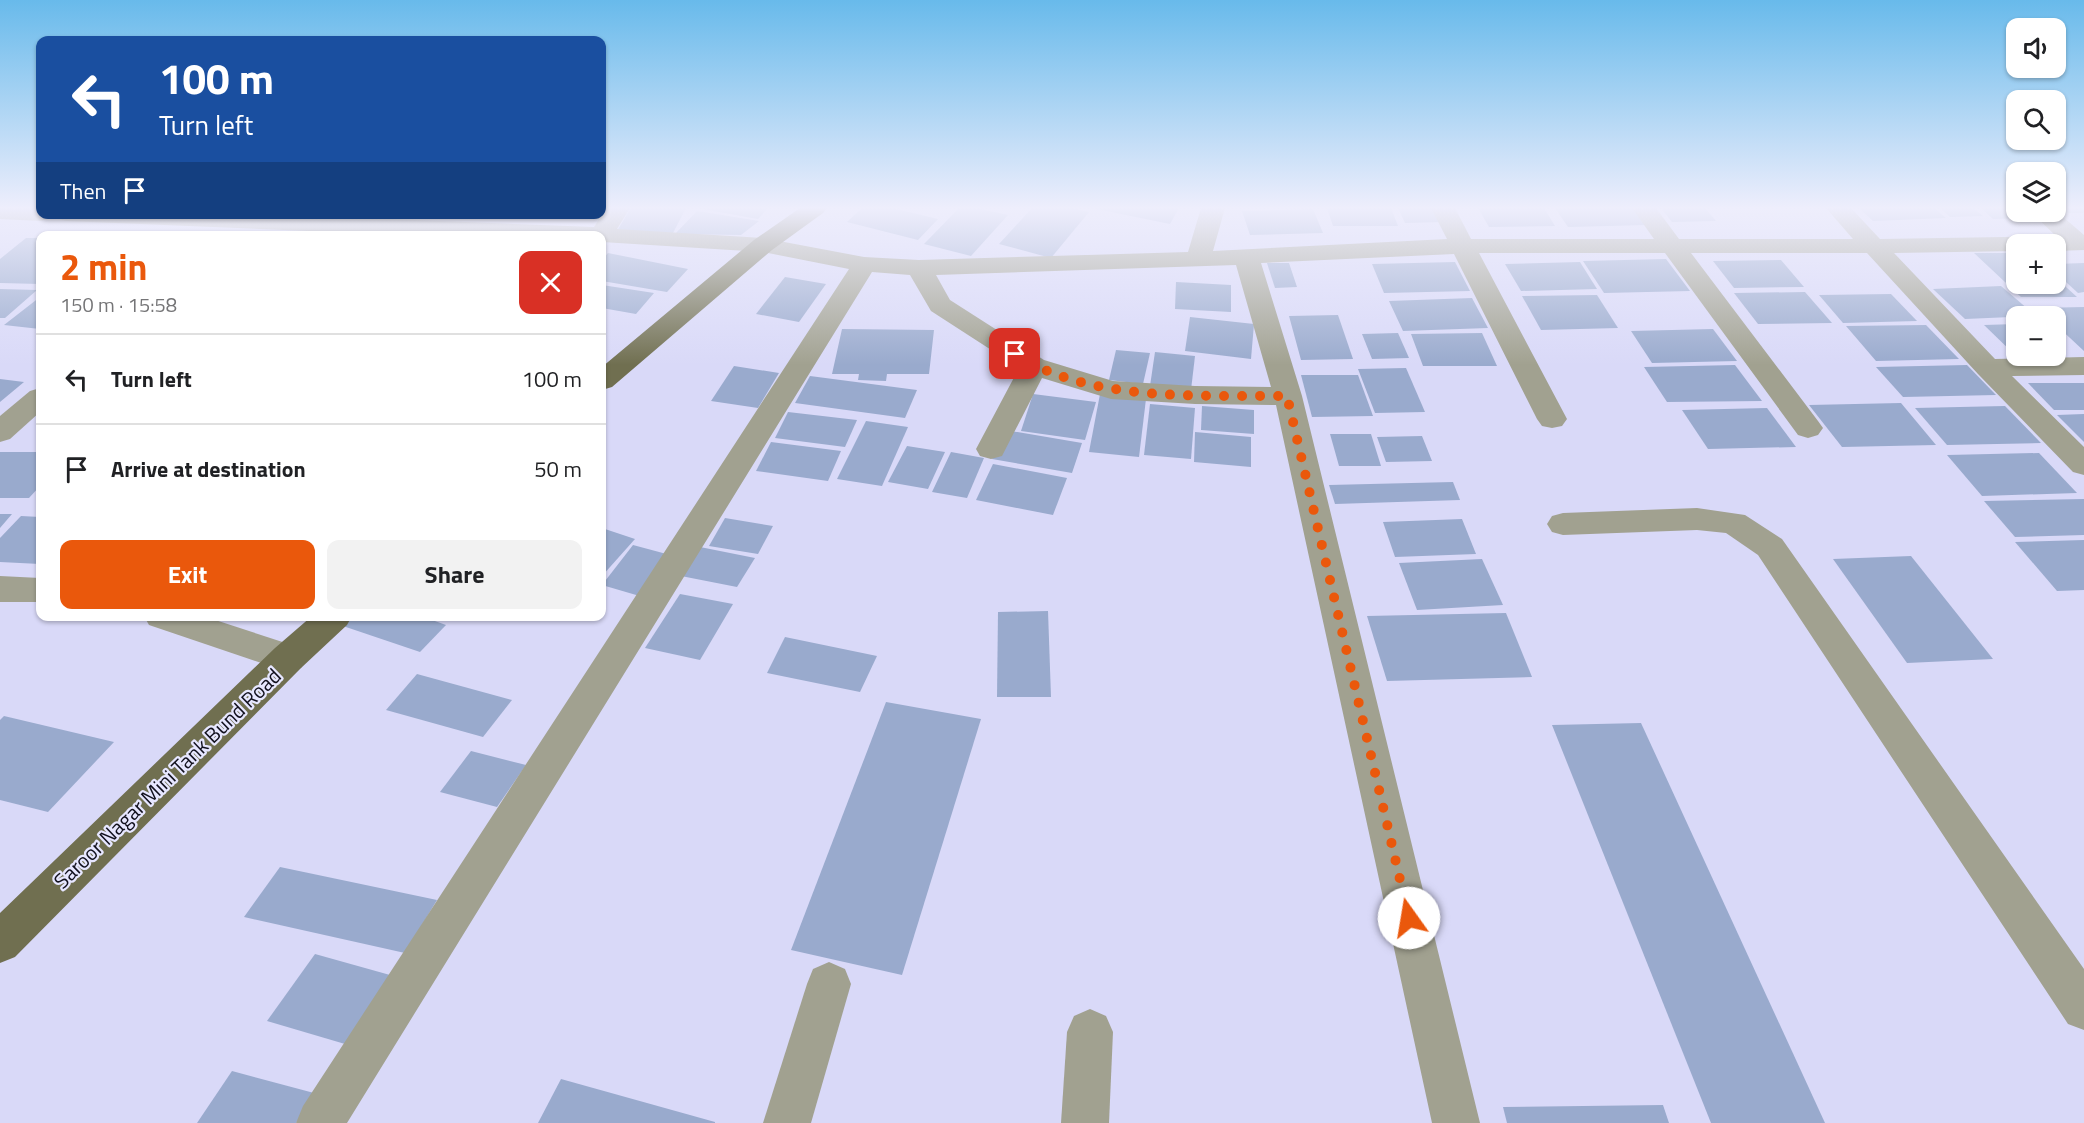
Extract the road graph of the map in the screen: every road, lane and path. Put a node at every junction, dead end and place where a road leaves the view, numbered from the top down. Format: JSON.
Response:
{"nodes":[{"id":1,"x":745,"y":260,"type":"edge"},
{"id":2,"x":845,"y":260,"type":"edge"},
{"id":3,"x":1154,"y":260,"type":"edge"},
{"id":4,"x":1248,"y":260,"type":"edge"},
{"id":5,"x":1469,"y":260,"type":"edge"},
{"id":6,"x":1683,"y":260,"type":"edge"},
{"id":7,"x":1887,"y":260,"type":"edge"},
{"id":8,"x":864,"y":264,"type":"junction"},
{"id":9,"x":919,"y":268,"type":"junction"},
{"id":10,"x":1034,"y":366,"type":"junction"},
{"id":11,"x":2084,"y":366,"type":"edge"},
{"id":12,"x":1988,"y":368,"type":"junction"},
{"id":13,"x":606,"y":378,"type":"edge"},
{"id":14,"x":1287,"y":396,"type":"junction"},
{"id":15,"x":36,"y":400,"type":"edge"},
{"id":16,"x":1552,"y":419,"type":"dead end"},
{"id":17,"x":1808,"y":428,"type":"dead end"},
{"id":18,"x":0,"y":432,"type":"edge"},
{"id":19,"x":991,"y":449,"type":"dead end"},
{"id":20,"x":2084,"y":465,"type":"edge"},
{"id":21,"x":1563,"y":524,"type":"dead end"},
{"id":22,"x":0,"y":589,"type":"edge"},
{"id":23,"x":36,"y":591,"type":"edge"},
{"id":24,"x":176,"y":621,"type":"edge"},
{"id":25,"x":329,"y":621,"type":"edge"},
{"id":26,"x":288,"y":658,"type":"junction"},
{"id":27,"x":0,"y":942,"type":"edge"},
{"id":28,"x":829,"y":984,"type":"dead end"},
{"id":29,"x":2084,"y":1008,"type":"edge"},
{"id":30,"x":1089,"y":1032,"type":"dead end"},
{"id":31,"x":320,"y":1123,"type":"edge"},
{"id":32,"x":787,"y":1123,"type":"edge"},
{"id":33,"x":1085,"y":1123,"type":"edge"},
{"id":34,"x":1456,"y":1123,"type":"edge"}],
"edges":[{"from":1,"to":13,"type":"main road"},
{"from":2,"to":8,"type":"street"},
{"from":3,"to":9,"type":"street"},
{"from":4,"to":14,"type":"street"},
{"from":5,"to":16,"type":"street"},
{"from":6,"to":17,"type":"street"},
{"from":7,"to":12,"type":"street"},
{"from":8,"to":9,"type":"street"},
{"from":8,"to":31,"type":"street"},
{"from":9,"to":10,"type":"street"},
{"from":10,"to":14,"type":"street"},
{"from":10,"to":19,"type":"street"},
{"from":11,"to":12,"type":"street"},
{"from":12,"to":20,"type":"street"},
{"from":14,"to":34,"type":"street"},
{"from":15,"to":18,"type":"street"},
{"from":21,"to":29,"type":"street"},
{"from":22,"to":23,"type":"street"},
{"from":24,"to":26,"type":"street"},
{"from":25,"to":26,"type":"main road","name":"Saroor Nagar Mini Tank Bund Road"},
{"from":26,"to":27,"type":"main road","name":"Saroor Nagar Mini Tank Bund Road"},
{"from":28,"to":32,"type":"street"},
{"from":30,"to":33,"type":"street"}]}
